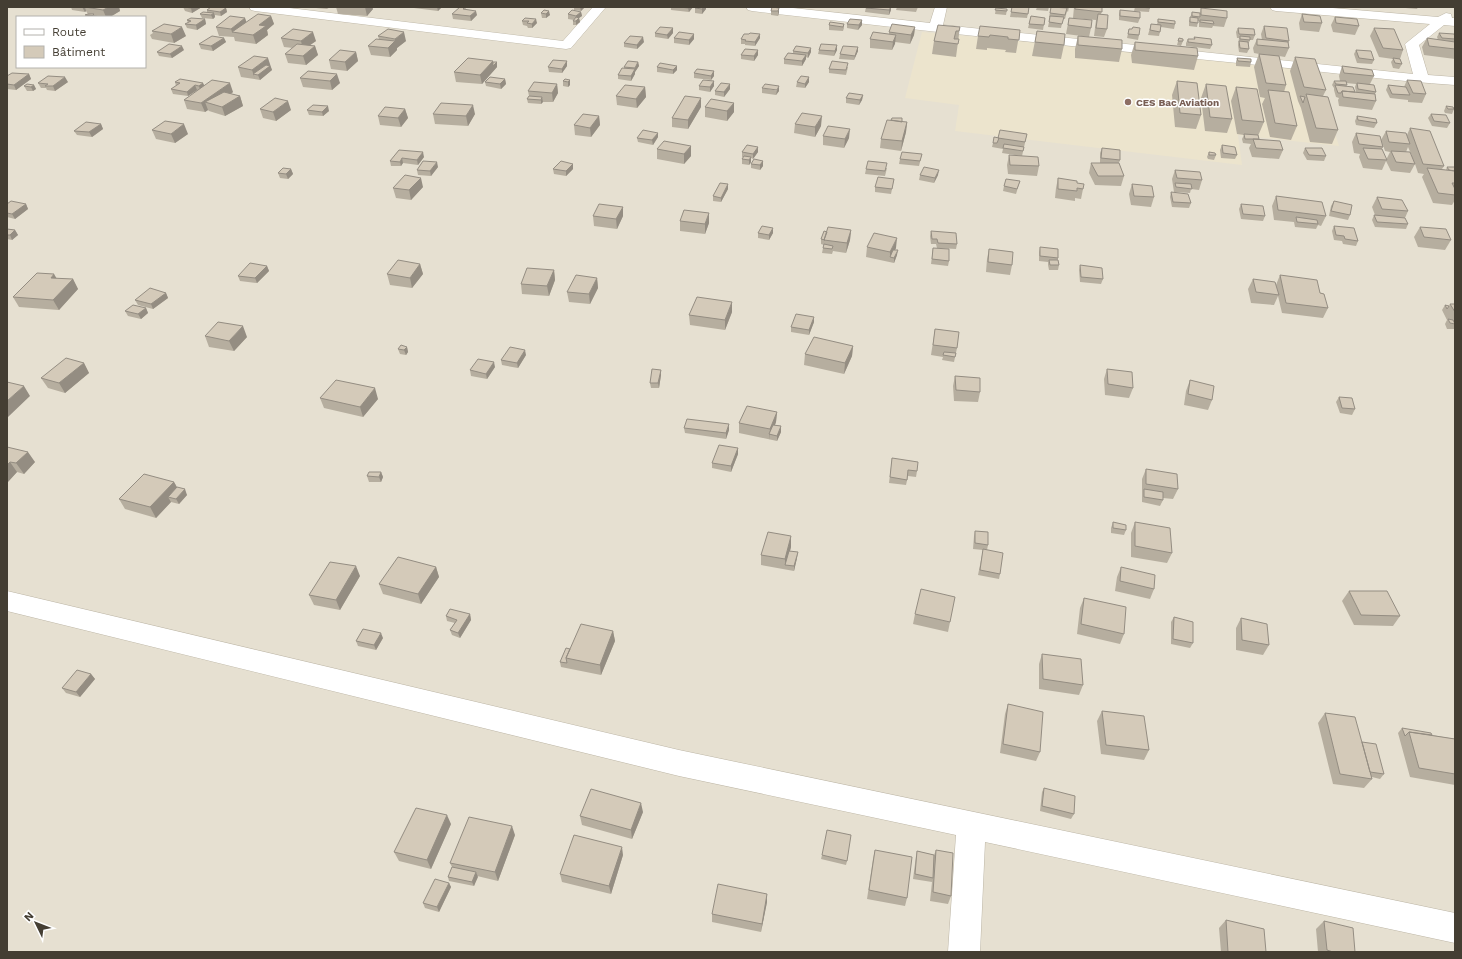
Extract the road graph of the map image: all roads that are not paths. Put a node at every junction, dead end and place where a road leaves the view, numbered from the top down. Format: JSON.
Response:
{"nodes":[{"id":1,"x":255,"y":7,"type":"edge"},
{"id":2,"x":600,"y":7,"type":"edge"},
{"id":3,"x":752,"y":7,"type":"edge"},
{"id":4,"x":941,"y":7,"type":"edge"},
{"id":5,"x":1276,"y":7,"type":"edge"},
{"id":6,"x":1312,"y":9,"type":"edge"},
{"id":7,"x":1455,"y":10,"type":"edge"},
{"id":8,"x":1441,"y":21,"type":"junction"},
{"id":9,"x":1455,"y":22,"type":"edge"},
{"id":10,"x":935,"y":29,"type":"junction"},
{"id":11,"x":1422,"y":79,"type":"junction"},
{"id":12,"x":1455,"y":81,"type":"edge"},
{"id":13,"x":7,"y":601,"type":"edge"},
{"id":14,"x":971,"y":825,"type":"junction"},
{"id":15,"x":1455,"y":928,"type":"edge"},
{"id":16,"x":964,"y":952,"type":"edge"}],
"edges":[{"from":1,"to":2,"type":"street"},
{"from":3,"to":10,"type":"street"},
{"from":4,"to":10,"type":"street"},
{"from":5,"to":6,"type":"street"},
{"from":6,"to":8,"type":"street"},
{"from":7,"to":8,"type":"street"},
{"from":8,"to":9,"type":"street"},
{"from":8,"to":11,"type":"street"},
{"from":10,"to":11,"type":"street"},
{"from":11,"to":12,"type":"street"},
{"from":13,"to":14,"type":"street"},
{"from":14,"to":15,"type":"street"},
{"from":14,"to":16,"type":"street"}]}
